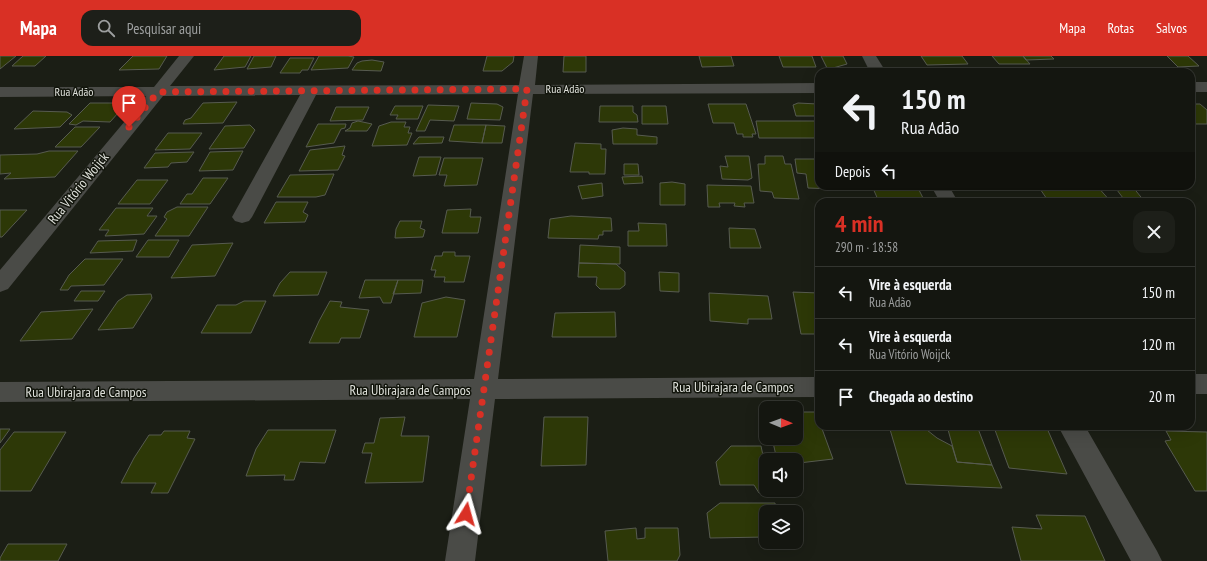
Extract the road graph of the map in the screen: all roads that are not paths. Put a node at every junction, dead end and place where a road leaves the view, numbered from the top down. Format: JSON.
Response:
{"nodes":[{"id":1,"x":187,"y":56,"type":"edge"},
{"id":2,"x":531,"y":56,"type":"edge"},
{"id":3,"x":869,"y":56,"type":"edge"},
{"id":4,"x":876,"y":68,"type":"edge"},
{"id":5,"x":1195,"y":87,"type":"edge"},
{"id":6,"x":1207,"y":87,"type":"edge"},
{"id":7,"x":815,"y":88,"type":"edge"},
{"id":8,"x":527,"y":89,"type":"junction"},
{"id":9,"x":311,"y":90,"type":"junction"},
{"id":10,"x":0,"y":92,"type":"edge"},
{"id":11,"x":158,"y":92,"type":"junction"},
{"id":12,"x":242,"y":216,"type":"dead end"},
{"id":13,"x":0,"y":284,"type":"edge"},
{"id":14,"x":1195,"y":384,"type":"edge"},
{"id":15,"x":1207,"y":384,"type":"edge"},
{"id":16,"x":815,"y":387,"type":"edge"},
{"id":17,"x":483,"y":390,"type":"junction"},
{"id":18,"x":0,"y":392,"type":"edge"},
{"id":19,"x":1073,"y":430,"type":"edge"},
{"id":20,"x":460,"y":561,"type":"edge"},
{"id":21,"x":1147,"y":561,"type":"edge"}],
"edges":[{"from":1,"to":11,"type":"street","name":"Rua Vitório Woijck"},
{"from":2,"to":8,"type":"street"},
{"from":3,"to":4,"type":"street"},
{"from":5,"to":6,"type":"street"},
{"from":7,"to":8,"type":"street","name":"Rua Adão"},
{"from":8,"to":9,"type":"street","name":"Rua Adão"},
{"from":8,"to":17,"type":"street"},
{"from":9,"to":11,"type":"street","name":"Rua Adão"},
{"from":9,"to":12,"type":"street"},
{"from":10,"to":11,"type":"street","name":"Rua Adão"},
{"from":11,"to":13,"type":"street","name":"Rua Vitório Woijck"},
{"from":14,"to":15,"type":"street"},
{"from":16,"to":17,"type":"street","name":"Rua Ubirajara de Campos"},
{"from":17,"to":18,"type":"street","name":"Rua Ubirajara de Campos"},
{"from":17,"to":20,"type":"street"},
{"from":19,"to":21,"type":"street"}]}
